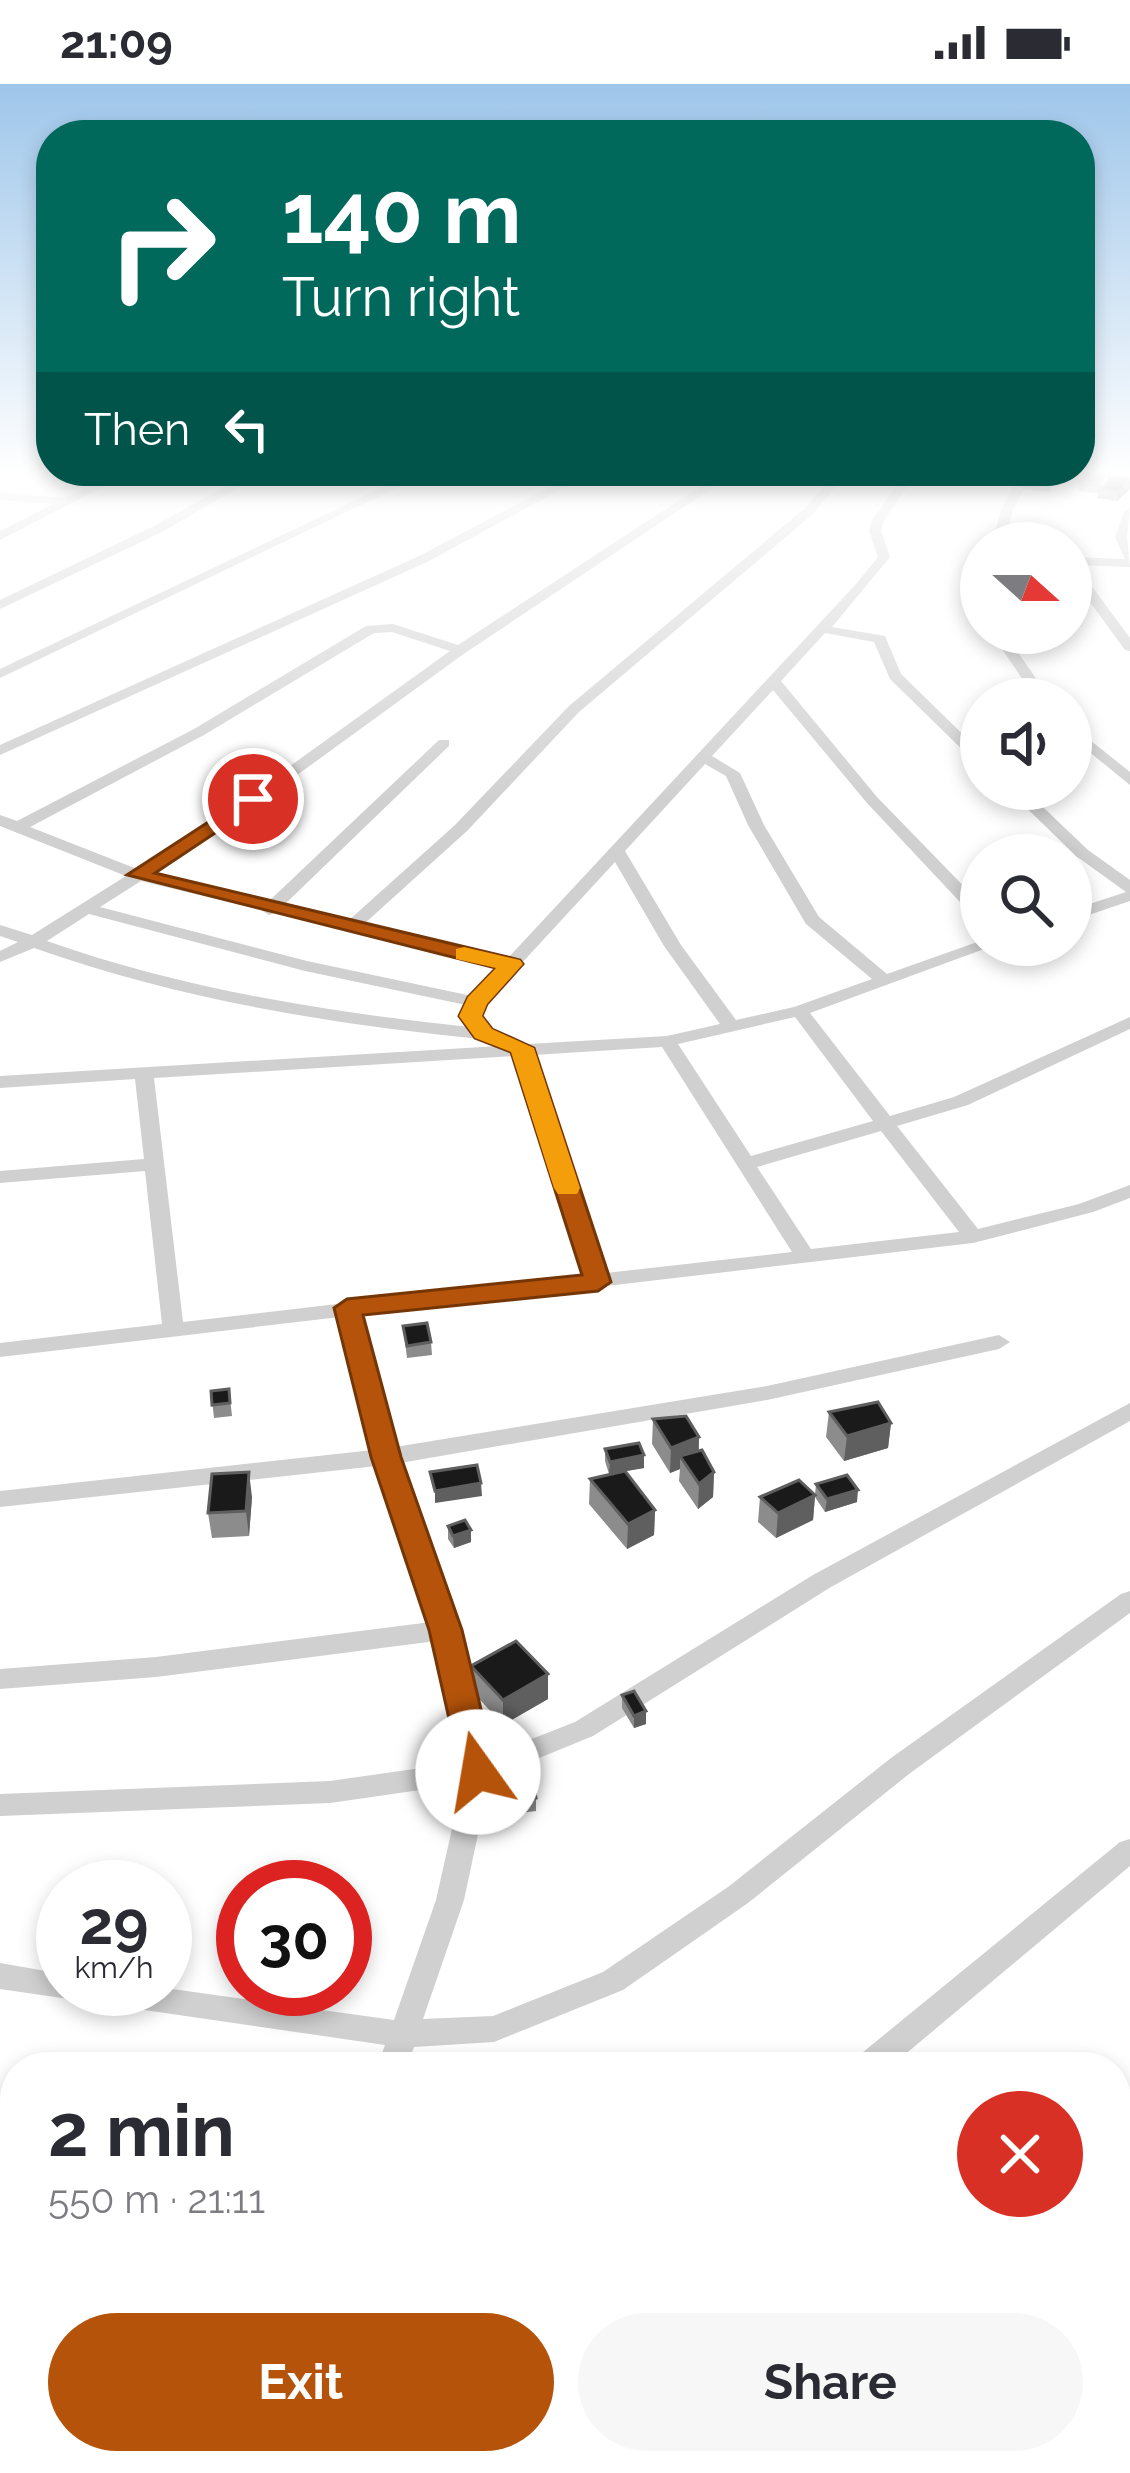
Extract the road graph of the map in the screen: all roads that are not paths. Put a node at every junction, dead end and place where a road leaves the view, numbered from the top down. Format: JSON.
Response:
{"nodes":[{"id":1,"x":51,"y":580,"type":"edge"},
{"id":2,"x":196,"y":580,"type":"edge"},
{"id":3,"x":377,"y":580,"type":"edge"},
{"id":4,"x":566,"y":580,"type":"edge"},
{"id":5,"x":726,"y":580,"type":"edge"},
{"id":6,"x":864,"y":580,"type":"edge"},
{"id":7,"x":1092,"y":594,"type":"edge"},
{"id":8,"x":0,"y":605,"type":"edge"},
{"id":9,"x":823,"y":629,"type":"junction"},
{"id":10,"x":1130,"y":647,"type":"edge"},
{"id":11,"x":460,"y":650,"type":"junction"},
{"id":12,"x":0,"y":674,"type":"edge"},
{"id":13,"x":775,"y":683,"type":"junction"},
{"id":14,"x":960,"y":739,"type":"edge"},
{"id":15,"x":444,"y":742,"type":"dead end"},
{"id":16,"x":1092,"y":747,"type":"edge"},
{"id":17,"x":0,"y":751,"type":"edge"},
{"id":18,"x":704,"y":758,"type":"junction"},
{"id":19,"x":1130,"y":780,"type":"edge"},
{"id":20,"x":1037,"y":810,"type":"edge"},
{"id":21,"x":0,"y":820,"type":"edge"},
{"id":22,"x":19,"y":827,"type":"junction"},
{"id":23,"x":617,"y":852,"type":"junction"},
{"id":24,"x":137,"y":875,"type":"junction"},
{"id":25,"x":960,"y":892,"type":"edge"},
{"id":26,"x":1130,"y":892,"type":"edge"},
{"id":27,"x":1092,"y":907,"type":"edge"},
{"id":28,"x":86,"y":908,"type":"junction"},
{"id":29,"x":269,"y":910,"type":"junction"},
{"id":30,"x":350,"y":928,"type":"junction"},
{"id":31,"x":0,"y":930,"type":"edge"},
{"id":32,"x":32,"y":942,"type":"junction"},
{"id":33,"x":960,"y":954,"type":"edge"},
{"id":34,"x":0,"y":957,"type":"edge"},
{"id":35,"x":512,"y":964,"type":"junction"},
{"id":36,"x":885,"y":981,"type":"junction"},
{"id":37,"x":476,"y":1002,"type":"junction"},
{"id":38,"x":799,"y":1011,"type":"junction"},
{"id":39,"x":1130,"y":1022,"type":"edge"},
{"id":40,"x":731,"y":1026,"type":"junction"},
{"id":41,"x":483,"y":1034,"type":"junction"},
{"id":42,"x":667,"y":1041,"type":"junction"},
{"id":43,"x":522,"y":1048,"type":"junction"},
{"id":44,"x":145,"y":1074,"type":"junction"},
{"id":45,"x":0,"y":1082,"type":"edge"},
{"id":46,"x":884,"y":1125,"type":"junction"},
{"id":47,"x":746,"y":1163,"type":"junction"},
{"id":48,"x":154,"y":1164,"type":"junction"},
{"id":49,"x":0,"y":1177,"type":"edge"},
{"id":50,"x":1130,"y":1191,"type":"edge"},
{"id":51,"x":973,"y":1237,"type":"junction"},
{"id":52,"x":806,"y":1258,"type":"junction"},
{"id":53,"x":598,"y":1282,"type":"junction"},
{"id":54,"x":347,"y":1308,"type":"junction"},
{"id":55,"x":173,"y":1329,"type":"junction"},
{"id":56,"x":999,"y":1342,"type":"dead end"},
{"id":57,"x":0,"y":1350,"type":"edge"},
{"id":58,"x":1130,"y":1411,"type":"edge"},
{"id":59,"x":386,"y":1457,"type":"junction"},
{"id":60,"x":0,"y":1498,"type":"edge"},
{"id":61,"x":1130,"y":1600,"type":"edge"},
{"id":62,"x":446,"y":1630,"type":"junction"},
{"id":63,"x":0,"y":1679,"type":"edge"},
{"id":64,"x":478,"y":1772,"type":"junction"},
{"id":65,"x":0,"y":1805,"type":"edge"},
{"id":66,"x":1130,"y":1850,"type":"edge"},
{"id":67,"x":0,"y":1976,"type":"edge"},
{"id":68,"x":36,"y":1982,"type":"edge"},
{"id":69,"x":192,"y":2005,"type":"edge"},
{"id":70,"x":402,"y":2034,"type":"junction"},
{"id":71,"x":397,"y":2052,"type":"edge"},
{"id":72,"x":886,"y":2052,"type":"edge"}],
"edges":[{"from":1,"to":8,"type":"street"},
{"from":2,"to":12,"type":"street"},
{"from":3,"to":17,"type":"street"},
{"from":4,"to":11,"type":"street"},
{"from":5,"to":30,"type":"street"},
{"from":6,"to":9,"type":"street"},
{"from":7,"to":10,"type":"street"},
{"from":9,"to":13,"type":"street"},
{"from":9,"to":14,"type":"street"},
{"from":11,"to":22,"type":"street"},
{"from":11,"to":24,"type":"street"},
{"from":13,"to":18,"type":"street"},
{"from":13,"to":25,"type":"street"},
{"from":15,"to":29,"type":"street"},
{"from":16,"to":19,"type":"street"},
{"from":18,"to":23,"type":"street"},
{"from":18,"to":36,"type":"street"},
{"from":20,"to":26,"type":"street"},
{"from":21,"to":22,"type":"street"},
{"from":22,"to":24,"type":"street"},
{"from":23,"to":35,"type":"street"},
{"from":23,"to":40,"type":"street"},
{"from":24,"to":28,"type":"street"},
{"from":24,"to":29,"type":"street"},
{"from":26,"to":27,"type":"street"},
{"from":28,"to":32,"type":"street"},
{"from":28,"to":37,"type":"street"},
{"from":29,"to":30,"type":"street"},
{"from":30,"to":35,"type":"street"},
{"from":31,"to":32,"type":"street"},
{"from":32,"to":34,"type":"street"},
{"from":32,"to":41,"type":"street"},
{"from":33,"to":36,"type":"street"},
{"from":35,"to":37,"type":"street"},
{"from":36,"to":38,"type":"street"},
{"from":37,"to":41,"type":"street"},
{"from":38,"to":40,"type":"street"},
{"from":38,"to":46,"type":"street"},
{"from":39,"to":46,"type":"street"},
{"from":40,"to":42,"type":"street"},
{"from":41,"to":43,"type":"street"},
{"from":42,"to":43,"type":"street"},
{"from":42,"to":47,"type":"street"},
{"from":43,"to":44,"type":"street"},
{"from":43,"to":53,"type":"street"},
{"from":44,"to":45,"type":"street"},
{"from":44,"to":48,"type":"street"},
{"from":46,"to":47,"type":"street"},
{"from":46,"to":51,"type":"street"},
{"from":47,"to":52,"type":"street"},
{"from":48,"to":49,"type":"street"},
{"from":48,"to":55,"type":"street"},
{"from":50,"to":51,"type":"street"},
{"from":51,"to":52,"type":"street"},
{"from":52,"to":53,"type":"street"},
{"from":53,"to":54,"type":"street"},
{"from":54,"to":55,"type":"street"},
{"from":54,"to":59,"type":"street"},
{"from":55,"to":57,"type":"street"},
{"from":56,"to":59,"type":"street"},
{"from":58,"to":64,"type":"street"},
{"from":59,"to":60,"type":"street"},
{"from":59,"to":62,"type":"street"},
{"from":61,"to":70,"type":"street"},
{"from":62,"to":63,"type":"street"},
{"from":62,"to":64,"type":"street"},
{"from":64,"to":65,"type":"street"},
{"from":64,"to":70,"type":"street"},
{"from":66,"to":72,"type":"street"},
{"from":67,"to":68,"type":"street"},
{"from":69,"to":70,"type":"street"},
{"from":70,"to":71,"type":"street"}]}
